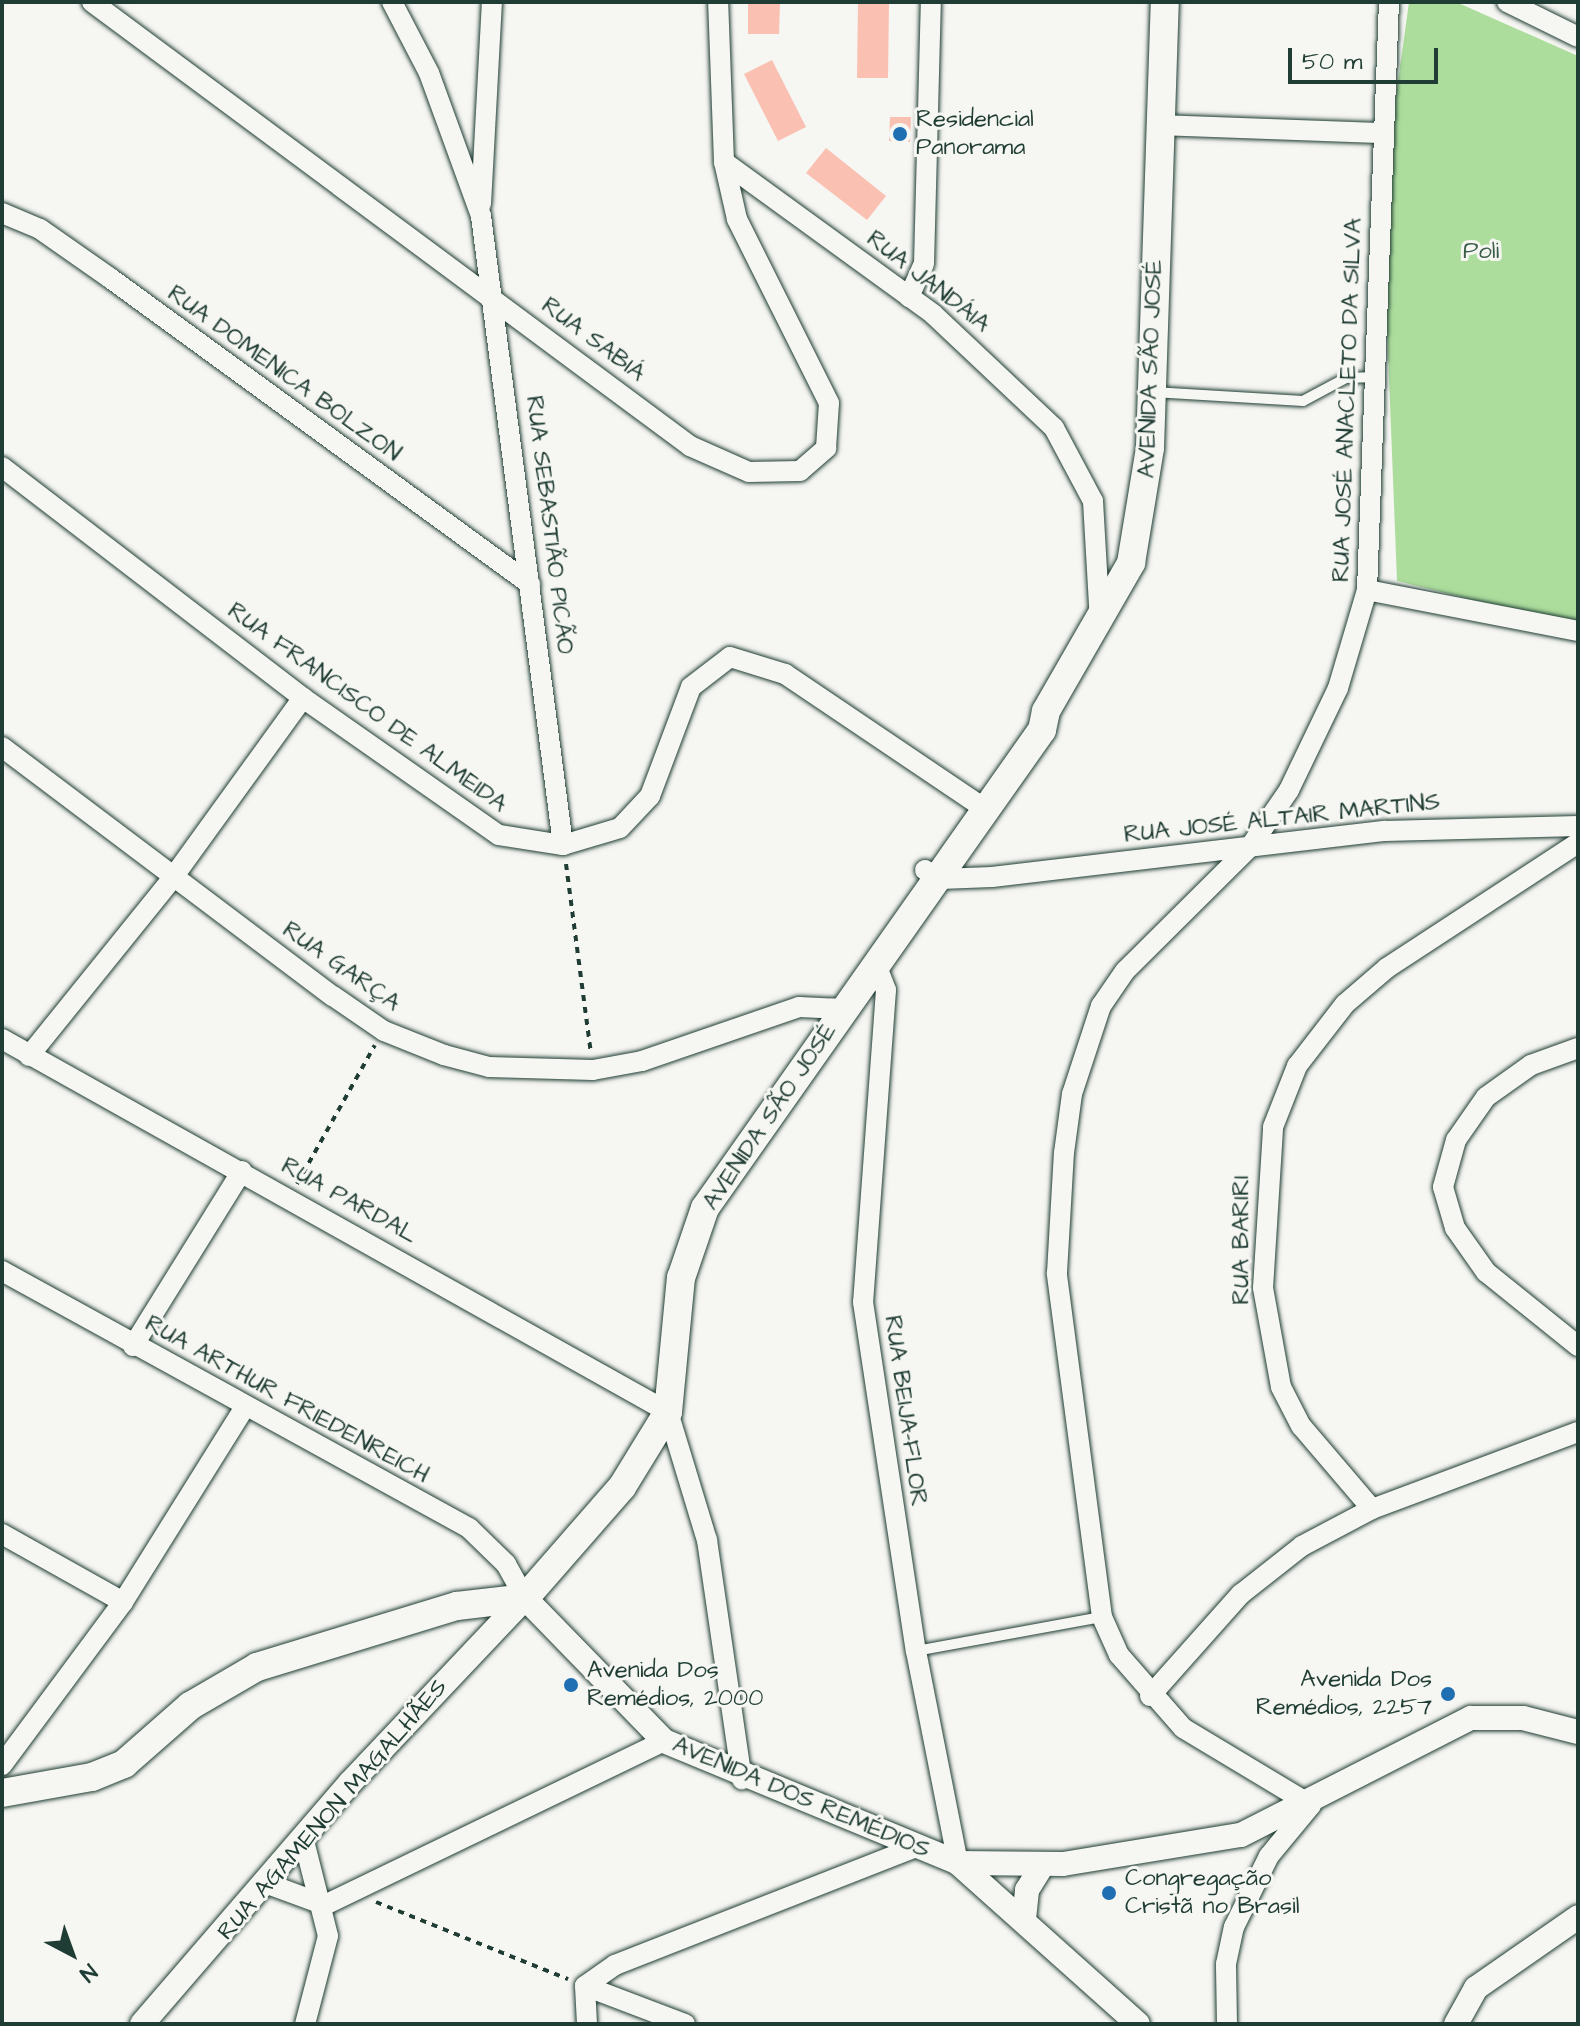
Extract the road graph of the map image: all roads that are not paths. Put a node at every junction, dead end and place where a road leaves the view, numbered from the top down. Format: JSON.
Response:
{"nodes":[{"id":1,"x":92,"y":2,"type":"edge"},
{"id":2,"x":392,"y":2,"type":"edge"},
{"id":3,"x":492,"y":2,"type":"edge"},
{"id":4,"x":718,"y":2,"type":"edge"},
{"id":5,"x":931,"y":2,"type":"edge"},
{"id":6,"x":1165,"y":2,"type":"edge"},
{"id":7,"x":1389,"y":2,"type":"edge"},
{"id":8,"x":1507,"y":2,"type":"edge"},
{"id":9,"x":1578,"y":37,"type":"edge"},
{"id":10,"x":486,"y":119,"type":"junction"},
{"id":11,"x":448,"y":123,"type":"junction"},
{"id":12,"x":1161,"y":125,"type":"junction"},
{"id":13,"x":1383,"y":133,"type":"junction"},
{"id":14,"x":724,"y":162,"type":"junction"},
{"id":15,"x":2,"y":213,"type":"edge"},
{"id":16,"x":481,"y":216,"type":"junction"},
{"id":17,"x":492,"y":296,"type":"junction"},
{"id":18,"x":909,"y":297,"type":"junction"},
{"id":19,"x":1376,"y":377,"type":"junction"},
{"id":20,"x":1152,"y":391,"type":"junction"},
{"id":21,"x":2,"y":467,"type":"edge"},
{"id":22,"x":530,"y":584,"type":"junction"},
{"id":23,"x":1367,"y":590,"type":"junction"},
{"id":24,"x":1100,"y":623,"type":"junction"},
{"id":25,"x":1578,"y":631,"type":"edge"},
{"id":26,"x":303,"y":698,"type":"junction"},
{"id":27,"x":2,"y":747,"type":"edge"},
{"id":28,"x":980,"y":806,"type":"junction"},
{"id":29,"x":1578,"y":826,"type":"edge"},
{"id":30,"x":1578,"y":843,"type":"edge"},
{"id":31,"x":563,"y":845,"type":"junction"},
{"id":32,"x":1250,"y":847,"type":"junction"},
{"id":33,"x":950,"y":850,"type":"junction"},
{"id":34,"x":174,"y":876,"type":"junction"},
{"id":35,"x":992,"y":877,"type":"junction"},
{"id":36,"x":928,"y":881,"type":"junction"},
{"id":37,"x":876,"y":964,"type":"junction"},
{"id":38,"x":844,"y":1009,"type":"junction"},
{"id":39,"x":2,"y":1039,"type":"edge"},
{"id":40,"x":1578,"y":1048,"type":"edge"},
{"id":41,"x":29,"y":1056,"type":"junction"},
{"id":42,"x":242,"y":1171,"type":"junction"},
{"id":43,"x":2,"y":1271,"type":"edge"},
{"id":44,"x":133,"y":1346,"type":"junction"},
{"id":45,"x":1578,"y":1346,"type":"edge"},
{"id":46,"x":245,"y":1407,"type":"junction"},
{"id":47,"x":668,"y":1412,"type":"junction"},
{"id":48,"x":1578,"y":1432,"type":"edge"},
{"id":49,"x":1372,"y":1509,"type":"junction"},
{"id":50,"x":2,"y":1534,"type":"edge"},
{"id":51,"x":525,"y":1598,"type":"junction"},
{"id":52,"x":123,"y":1602,"type":"junction"},
{"id":53,"x":1102,"y":1617,"type":"junction"},
{"id":54,"x":916,"y":1651,"type":"junction"},
{"id":55,"x":1150,"y":1696,"type":"junction"},
{"id":56,"x":1578,"y":1732,"type":"edge"},
{"id":57,"x":664,"y":1741,"type":"junction"},
{"id":58,"x":2,"y":1765,"type":"edge"},
{"id":59,"x":742,"y":1779,"type":"junction"},
{"id":60,"x":2,"y":1793,"type":"edge"},
{"id":61,"x":1311,"y":1805,"type":"junction"},
{"id":62,"x":304,"y":1841,"type":"junction"},
{"id":63,"x":914,"y":1848,"type":"junction"},
{"id":64,"x":958,"y":1863,"type":"junction"},
{"id":65,"x":1042,"y":1866,"type":"junction"},
{"id":66,"x":268,"y":1884,"type":"junction"},
{"id":67,"x":325,"y":1905,"type":"junction"},
{"id":68,"x":1578,"y":1917,"type":"edge"},
{"id":69,"x":1024,"y":1919,"type":"junction"},
{"id":70,"x":585,"y":1986,"type":"junction"},
{"id":71,"x":142,"y":2024,"type":"edge"},
{"id":72,"x":305,"y":2024,"type":"edge"},
{"id":73,"x":587,"y":2024,"type":"edge"},
{"id":74,"x":685,"y":2024,"type":"edge"},
{"id":75,"x":1138,"y":2024,"type":"edge"},
{"id":76,"x":1227,"y":2024,"type":"edge"},
{"id":77,"x":1456,"y":2024,"type":"edge"}],
"edges":[{"from":1,"to":17,"type":"street","name":"RUA SABIÁ"},
{"from":2,"to":11,"type":"street","name":"RUA SEBASTIÃO PICÃO"},
{"from":3,"to":10,"type":"street"},
{"from":4,"to":14,"type":"street"},
{"from":5,"to":18,"type":"street"},
{"from":6,"to":12,"type":"main road","name":"AVENIDA SÃO JOSÉ"},
{"from":7,"to":13,"type":"street","name":"RUA JOSÉ ANACLETO DA SILVA"},
{"from":8,"to":9,"type":"street"},
{"from":10,"to":11,"type":"street"},
{"from":10,"to":16,"type":"street"},
{"from":11,"to":16,"type":"street","name":"RUA SEBASTIÃO PICÃO"},
{"from":12,"to":13,"type":"street"},
{"from":12,"to":20,"type":"main road","name":"AVENIDA SÃO JOSÉ"},
{"from":13,"to":19,"type":"street","name":"RUA JOSÉ ANACLETO DA SILVA"},
{"from":14,"to":17,"type":"street","name":"RUA SABIÁ"},
{"from":14,"to":18,"type":"street","name":"RUA JANDÁIA"},
{"from":15,"to":22,"type":"street","name":"RUA DOMENICA BOLZON"},
{"from":16,"to":17,"type":"street","name":"RUA SEBASTIÃO PICÃO"},
{"from":17,"to":22,"type":"street","name":"RUA SEBASTIÃO PICÃO"},
{"from":18,"to":24,"type":"street","name":"RUA JANDÁIA"},
{"from":19,"to":20,"type":"lane"},
{"from":19,"to":23,"type":"street","name":"RUA JOSÉ ANACLETO DA SILVA"},
{"from":20,"to":24,"type":"main road","name":"AVENIDA SÃO JOSÉ"},
{"from":21,"to":26,"type":"street","name":"RUA FRANCISCO DE ALMEIDA"},
{"from":22,"to":31,"type":"street","name":"RUA SEBASTIÃO PICÃO"},
{"from":23,"to":25,"type":"street"},
{"from":23,"to":32,"type":"street","name":"RUA JOSÉ ANACLETO DA SILVA"},
{"from":24,"to":28,"type":"main road","name":"AVENIDA SÃO JOSÉ"},
{"from":26,"to":31,"type":"street","name":"RUA FRANCISCO DE ALMEIDA"},
{"from":26,"to":34,"type":"street"},
{"from":27,"to":34,"type":"street","name":"RUA GARÇA"},
{"from":28,"to":31,"type":"street","name":"RUA FRANCISCO DE ALMEIDA"},
{"from":28,"to":33,"type":"main road","name":"AVENIDA SÃO JOSÉ"},
{"from":29,"to":32,"type":"street","name":"RUA JOSÉ ALTAIR MARTINS"},
{"from":30,"to":49,"type":"street","name":"RUA BARIRI"},
{"from":32,"to":35,"type":"street","name":"RUA JOSÉ ALTAIR MARTINS"},
{"from":32,"to":53,"type":"street","name":"RUA JOSÉ ANACLETO DA SILVA"},
{"from":33,"to":35,"type":"street"},
{"from":33,"to":36,"type":"main road","name":"AVENIDA SÃO JOSÉ"},
{"from":34,"to":38,"type":"street","name":"RUA GARÇA"},
{"from":34,"to":41,"type":"street"},
{"from":35,"to":36,"type":"street","name":"RUA JOSÉ ALTAIR MARTINS"},
{"from":36,"to":37,"type":"main road","name":"AVENIDA SÃO JOSÉ"},
{"from":37,"to":38,"type":"main road","name":"AVENIDA SÃO JOSÉ"},
{"from":37,"to":54,"type":"street","name":"RUA BEIJA-FLOR"},
{"from":38,"to":47,"type":"main road","name":"AVENIDA SÃO JOSÉ"},
{"from":39,"to":41,"type":"street","name":"RUA PARDAL"},
{"from":40,"to":45,"type":"street"},
{"from":41,"to":42,"type":"street","name":"RUA PARDAL"},
{"from":42,"to":44,"type":"street"},
{"from":42,"to":47,"type":"street","name":"RUA PARDAL"},
{"from":43,"to":44,"type":"street","name":"RUA ARTHUR FRIEDENREICH"},
{"from":44,"to":46,"type":"street","name":"RUA ARTHUR FRIEDENREICH"},
{"from":46,"to":51,"type":"street","name":"RUA ARTHUR FRIEDENREICH"},
{"from":46,"to":52,"type":"street"},
{"from":47,"to":51,"type":"main road","name":"AVENIDA SÃO JOSÉ"},
{"from":47,"to":59,"type":"street"},
{"from":48,"to":49,"type":"street"},
{"from":49,"to":55,"type":"street"},
{"from":50,"to":52,"type":"street"},
{"from":51,"to":57,"type":"street","name":"AVENIDA DOS REMÉDIOS"},
{"from":51,"to":60,"type":"main road"},
{"from":51,"to":62,"type":"street","name":"RUA AGAMENON MAGALHÃES"},
{"from":52,"to":58,"type":"street"},
{"from":53,"to":54,"type":"lane"},
{"from":53,"to":55,"type":"street","name":"RUA JOSÉ ANACLETO DA SILVA"},
{"from":54,"to":64,"type":"street","name":"RUA BEIJA-FLOR"},
{"from":55,"to":61,"type":"street","name":"RUA JOSÉ ANACLETO DA SILVA"},
{"from":56,"to":61,"type":"street","name":"AVENIDA DOS REMÉDIOS"},
{"from":57,"to":59,"type":"street","name":"AVENIDA DOS REMÉDIOS"},
{"from":57,"to":67,"type":"street"},
{"from":59,"to":63,"type":"street","name":"AVENIDA DOS REMÉDIOS"},
{"from":61,"to":65,"type":"street","name":"AVENIDA DOS REMÉDIOS"},
{"from":61,"to":76,"type":"street"},
{"from":62,"to":66,"type":"street","name":"RUA AGAMENON MAGALHÃES"},
{"from":62,"to":67,"type":"street"},
{"from":63,"to":64,"type":"street","name":"AVENIDA DOS REMÉDIOS"},
{"from":63,"to":70,"type":"street"},
{"from":64,"to":65,"type":"street","name":"AVENIDA DOS REMÉDIOS"},
{"from":64,"to":69,"type":"street"},
{"from":65,"to":69,"type":"street"},
{"from":66,"to":67,"type":"street"},
{"from":66,"to":71,"type":"street","name":"RUA AGAMENON MAGALHÃES"},
{"from":67,"to":72,"type":"street"},
{"from":68,"to":77,"type":"street"},
{"from":69,"to":75,"type":"street"},
{"from":70,"to":73,"type":"street"},
{"from":70,"to":74,"type":"street"}]}
